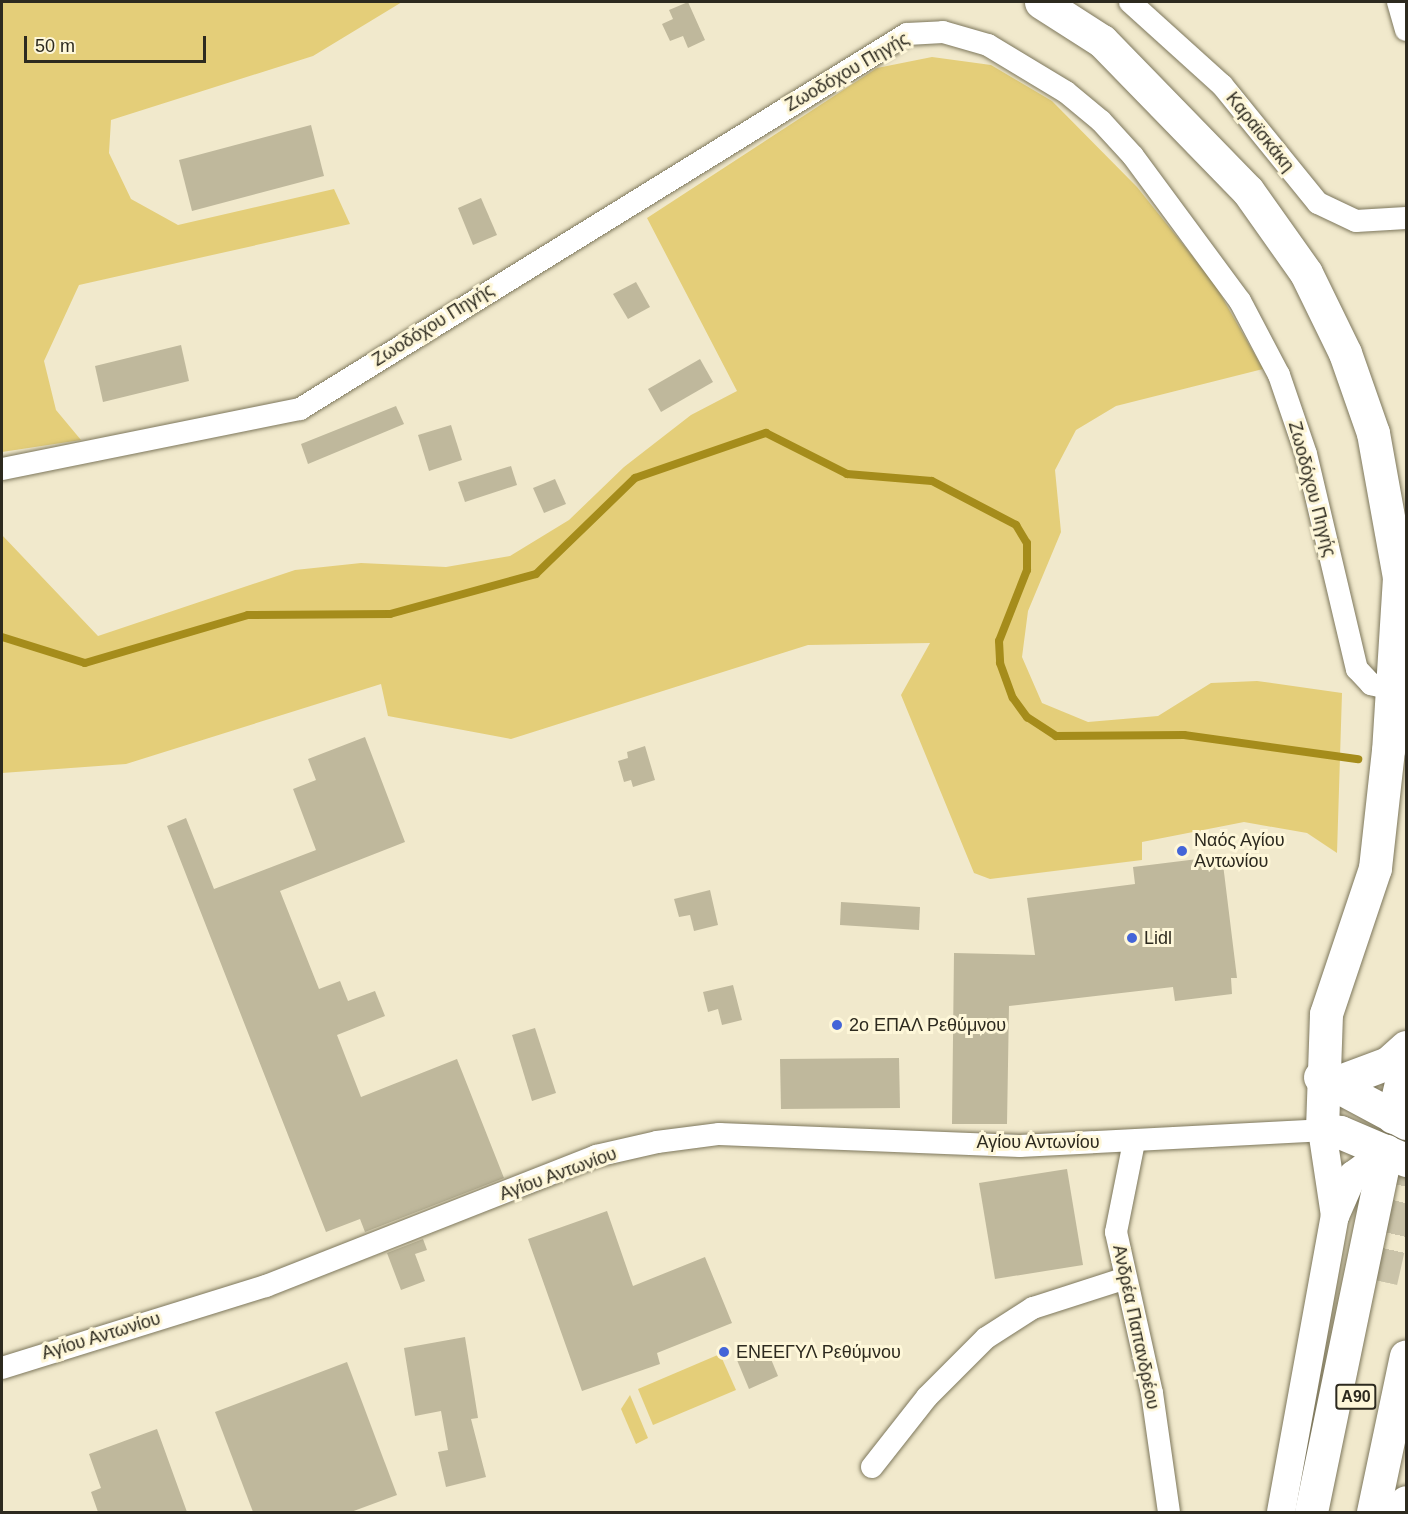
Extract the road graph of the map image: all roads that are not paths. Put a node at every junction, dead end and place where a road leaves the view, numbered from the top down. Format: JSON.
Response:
{"nodes":[{"id":1,"x":1041,"y":2,"type":"edge"},
{"id":2,"x":1130,"y":2,"type":"edge"},
{"id":3,"x":1398,"y":2,"type":"edge"},
{"id":4,"x":1407,"y":30,"type":"edge"},
{"id":5,"x":1407,"y":218,"type":"edge"},
{"id":6,"x":2,"y":469,"type":"edge"},
{"id":7,"x":1391,"y":689,"type":"junction"},
{"id":8,"x":1407,"y":1047,"type":"edge"},
{"id":9,"x":1407,"y":1061,"type":"edge"},
{"id":10,"x":1326,"y":1081,"type":"junction"},
{"id":11,"x":1400,"y":1120,"type":"edge"},
{"id":12,"x":1322,"y":1130,"type":"junction"},
{"id":13,"x":1134,"y":1142,"type":"junction"},
{"id":14,"x":1396,"y":1156,"type":"edge"},
{"id":15,"x":1335,"y":1216,"type":"junction"},
{"id":16,"x":1123,"y":1279,"type":"junction"},
{"id":17,"x":1380,"y":1281,"type":"tunnel mouth"},
{"id":18,"x":1407,"y":1356,"type":"edge"},
{"id":19,"x":2,"y":1368,"type":"edge"},
{"id":20,"x":872,"y":1467,"type":"dead end"},
{"id":21,"x":1407,"y":1502,"type":"edge"},
{"id":22,"x":1169,"y":1512,"type":"edge"},
{"id":23,"x":1281,"y":1512,"type":"edge"},
{"id":24,"x":1311,"y":1512,"type":"edge"},
{"id":25,"x":1332,"y":1512,"type":"edge"},
{"id":26,"x":1374,"y":1512,"type":"edge"},
{"id":27,"x":1404,"y":1512,"type":"edge"}],
"edges":[{"from":1,"to":7,"type":"main road"},
{"from":2,"to":5,"type":"street","name":"Καραϊσκάκη"},
{"from":3,"to":4,"type":"street"},
{"from":6,"to":7,"type":"street","name":"Ζωοδόχου Πηγής"},
{"from":7,"to":10,"type":"main road"},
{"from":8,"to":10,"type":"main road"},
{"from":9,"to":11,"type":"main road"},
{"from":10,"to":11,"type":"main road"},
{"from":10,"to":12,"type":"main road"},
{"from":11,"to":14,"type":"main road"},
{"from":12,"to":13,"type":"street","name":"Αγίου Αντωνίου"},
{"from":12,"to":14,"type":"main road"},
{"from":12,"to":15,"type":"street"},
{"from":13,"to":16,"type":"street","name":"Ανδρέα Παπανδρέου"},
{"from":13,"to":19,"type":"street","name":"Αγίου Αντωνίου"},
{"from":14,"to":15,"type":"street"},
{"from":14,"to":24,"type":"main road"},
{"from":15,"to":23,"type":"street"},
{"from":16,"to":20,"type":"street"},
{"from":16,"to":22,"type":"street","name":"Ανδρέα Παπανδρέου"},
{"from":17,"to":25,"type":"main road","number":"Α90"},
{"from":18,"to":26,"type":"main road","number":"Α90"},
{"from":21,"to":27,"type":"main road"}]}
